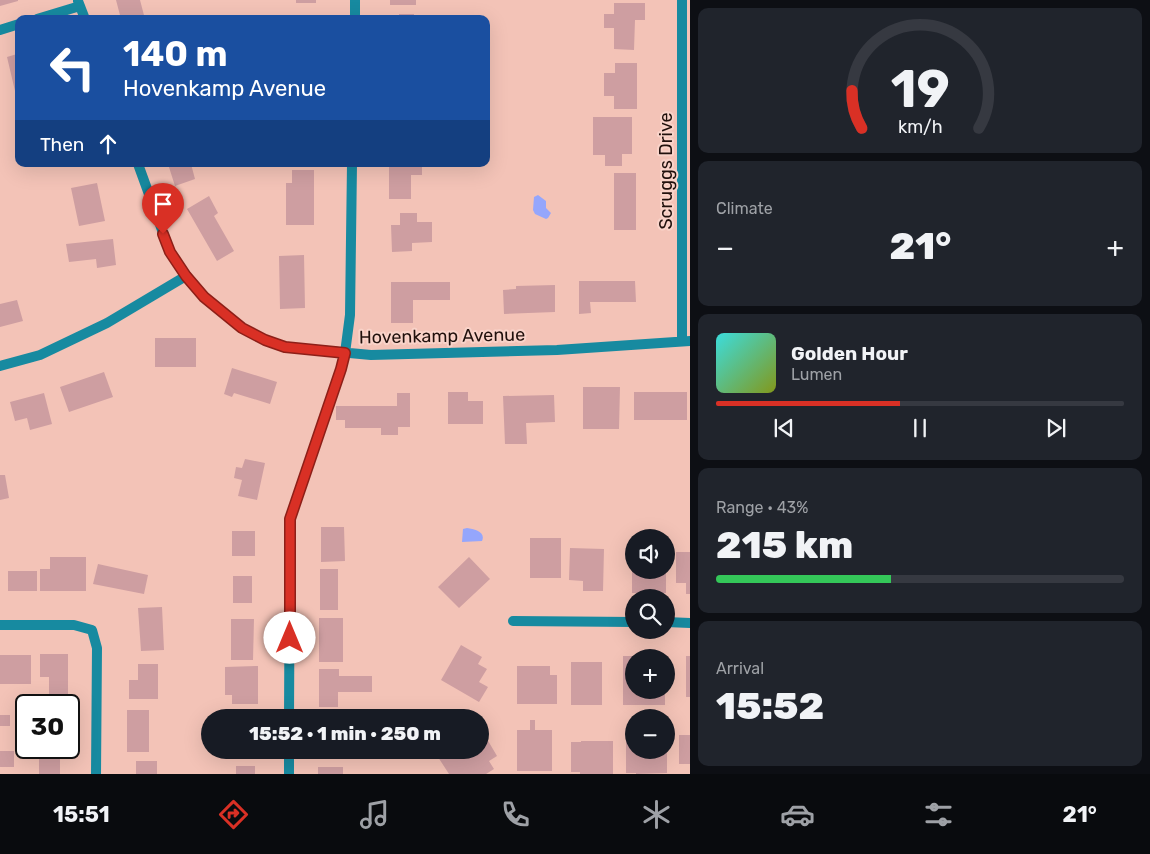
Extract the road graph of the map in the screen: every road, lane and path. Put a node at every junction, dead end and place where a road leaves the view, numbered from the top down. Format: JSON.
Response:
{"nodes":[{"id":1,"x":355,"y":0,"type":"edge"},
{"id":2,"x":682,"y":0,"type":"edge"},
{"id":3,"x":79,"y":3,"type":"edge"},
{"id":4,"x":48,"y":15,"type":"edge"},
{"id":5,"x":84,"y":15,"type":"edge"},
{"id":6,"x":355,"y":15,"type":"edge"},
{"id":7,"x":15,"y":25,"type":"edge"},
{"id":8,"x":0,"y":30,"type":"edge"},
{"id":9,"x":686,"y":112,"type":"edge"},
{"id":10,"x":139,"y":167,"type":"edge"},
{"id":11,"x":352,"y":167,"type":"edge"},
{"id":12,"x":186,"y":276,"type":"junction"},
{"id":13,"x":686,"y":341,"type":"edge"},
{"id":14,"x":345,"y":353,"type":"junction"},
{"id":15,"x":0,"y":366,"type":"edge"},
{"id":16,"x":513,"y":621,"type":"dead end"},
{"id":17,"x":625,"y":622,"type":"edge"},
{"id":18,"x":675,"y":622,"type":"edge"},
{"id":19,"x":690,"y":623,"type":"edge"},
{"id":20,"x":0,"y":625,"type":"edge"},
{"id":21,"x":289,"y":709,"type":"edge"},
{"id":22,"x":289,"y":759,"type":"edge"},
{"id":23,"x":96,"y":774,"type":"edge"},
{"id":24,"x":289,"y":774,"type":"edge"}],
"edges":[{"from":1,"to":6,"type":"street"},
{"from":2,"to":9,"type":"street","name":"Scruggs Drive"},
{"from":3,"to":4,"type":"street"},
{"from":3,"to":5,"type":"street"},
{"from":7,"to":8,"type":"street"},
{"from":9,"to":13,"type":"street","name":"Scruggs Drive"},
{"from":10,"to":12,"type":"street","name":"Hovenkamp Avenue"},
{"from":11,"to":14,"type":"street"},
{"from":12,"to":14,"type":"street","name":"Hovenkamp Avenue"},
{"from":12,"to":15,"type":"street"},
{"from":13,"to":14,"type":"street","name":"Hovenkamp Avenue"},
{"from":14,"to":21,"type":"street"},
{"from":16,"to":17,"type":"street"},
{"from":18,"to":19,"type":"street"},
{"from":20,"to":23,"type":"street"},
{"from":22,"to":24,"type":"street"}]}
